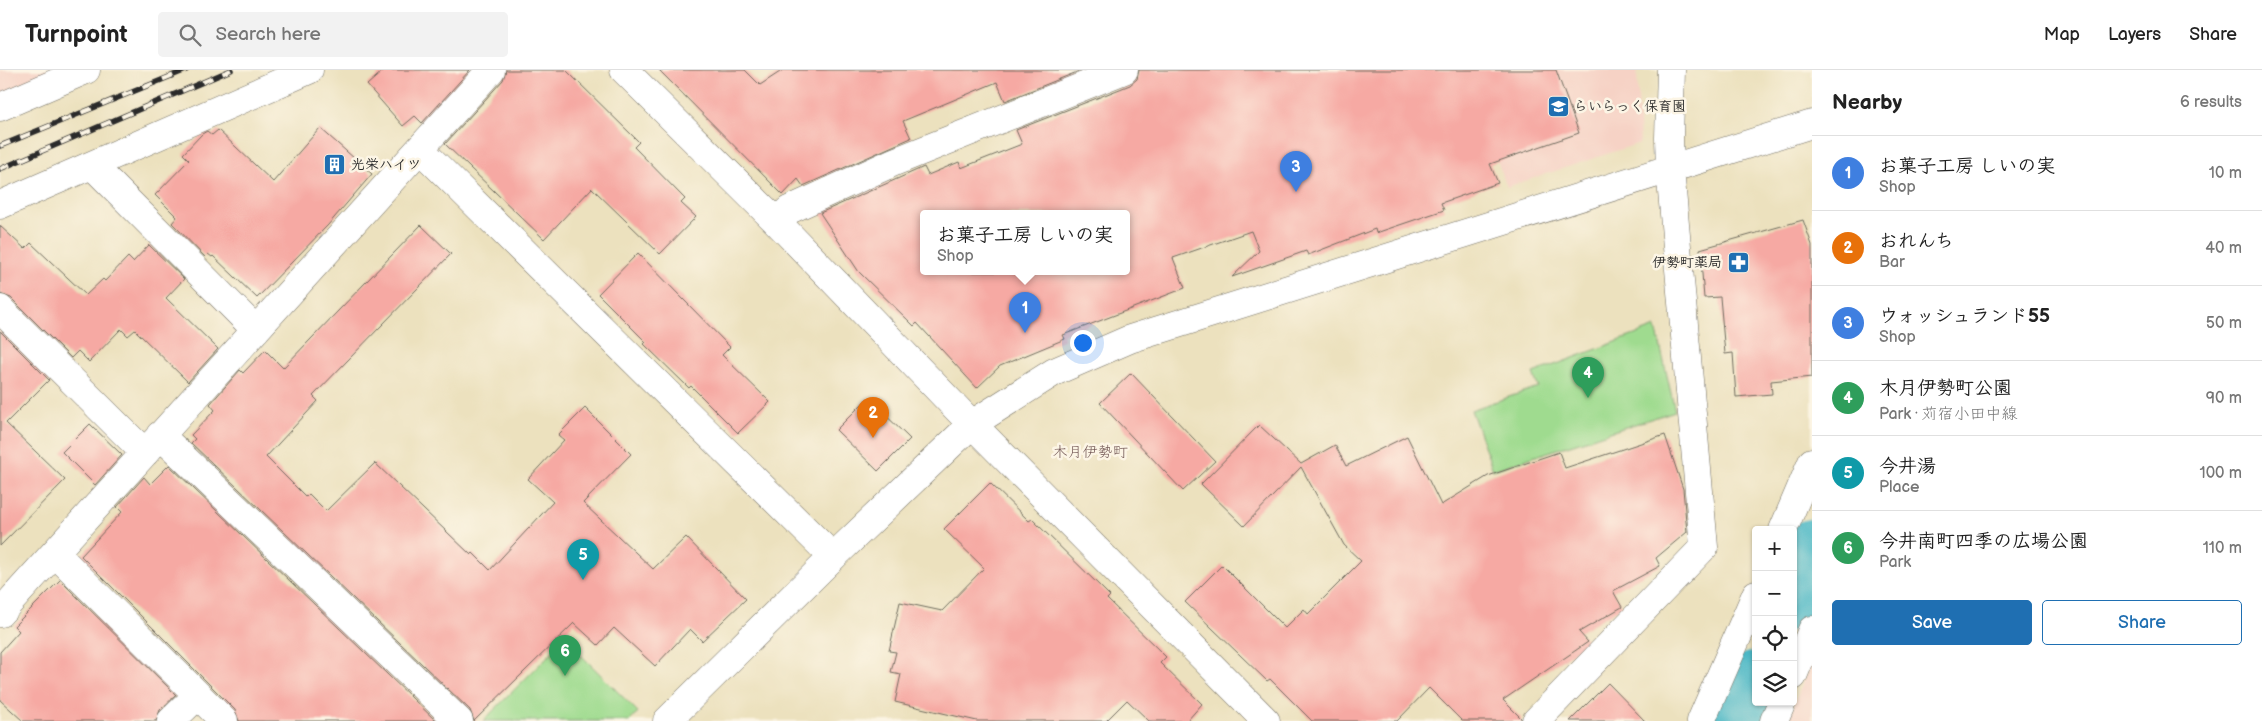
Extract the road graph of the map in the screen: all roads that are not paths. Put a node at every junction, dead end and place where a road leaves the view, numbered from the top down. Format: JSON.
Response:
{"nodes":[{"id":1,"x":86,"y":70,"type":"edge"},
{"id":2,"x":309,"y":70,"type":"edge"},
{"id":3,"x":491,"y":70,"type":"edge"},
{"id":4,"x":624,"y":70,"type":"edge"},
{"id":5,"x":1124,"y":70,"type":"edge"},
{"id":6,"x":1671,"y":70,"type":"edge"},
{"id":7,"x":0,"y":107,"type":"edge"},
{"id":8,"x":1812,"y":124,"type":"edge"},
{"id":9,"x":420,"y":149,"type":"junction"},
{"id":10,"x":92,"y":165,"type":"junction"},
{"id":11,"x":1670,"y":169,"type":"junction"},
{"id":12,"x":0,"y":204,"type":"edge"},
{"id":13,"x":777,"y":222,"type":"junction"},
{"id":14,"x":0,"y":309,"type":"edge"},
{"id":15,"x":256,"y":330,"type":"junction"},
{"id":16,"x":972,"y":424,"type":"junction"},
{"id":17,"x":153,"y":444,"type":"junction"},
{"id":18,"x":1812,"y":462,"type":"edge"},
{"id":19,"x":1785,"y":526,"type":"edge"},
{"id":20,"x":55,"y":553,"type":"junction"},
{"id":21,"x":832,"y":557,"type":"junction"},
{"id":22,"x":1752,"y":603,"type":"edge"},
{"id":23,"x":0,"y":613,"type":"edge"},
{"id":24,"x":1812,"y":630,"type":"edge"},
{"id":25,"x":1797,"y":666,"type":"edge"},
{"id":26,"x":198,"y":695,"type":"junction"},
{"id":27,"x":1780,"y":706,"type":"edge"},
{"id":28,"x":171,"y":721,"type":"edge"},
{"id":29,"x":224,"y":721,"type":"edge"},
{"id":30,"x":459,"y":721,"type":"edge"},
{"id":31,"x":667,"y":721,"type":"edge"},
{"id":32,"x":1266,"y":721,"type":"edge"},
{"id":33,"x":1536,"y":721,"type":"edge"},
{"id":34,"x":1701,"y":721,"type":"edge"},
{"id":35,"x":1774,"y":721,"type":"edge"}],
"edges":[{"from":1,"to":7,"type":"street"},
{"from":2,"to":10,"type":"street"},
{"from":3,"to":9,"type":"street"},
{"from":4,"to":13,"type":"street"},
{"from":5,"to":13,"type":"street"},
{"from":6,"to":11,"type":"street"},
{"from":8,"to":11,"type":"street"},
{"from":9,"to":15,"type":"street"},
{"from":9,"to":21,"type":"street"},
{"from":10,"to":12,"type":"street"},
{"from":10,"to":15,"type":"street"},
{"from":11,"to":16,"type":"street"},
{"from":11,"to":33,"type":"street"},
{"from":13,"to":16,"type":"street"},
{"from":14,"to":17,"type":"street"},
{"from":15,"to":17,"type":"street"},
{"from":16,"to":21,"type":"street"},
{"from":16,"to":32,"type":"street"},
{"from":17,"to":20,"type":"street"},
{"from":17,"to":30,"type":"street"},
{"from":18,"to":19,"type":"street"},
{"from":20,"to":23,"type":"street"},
{"from":20,"to":26,"type":"street"},
{"from":21,"to":31,"type":"street"},
{"from":22,"to":34,"type":"street"},
{"from":24,"to":25,"type":"street"},
{"from":26,"to":28,"type":"street"},
{"from":26,"to":29,"type":"street"},
{"from":27,"to":35,"type":"street"}]}
